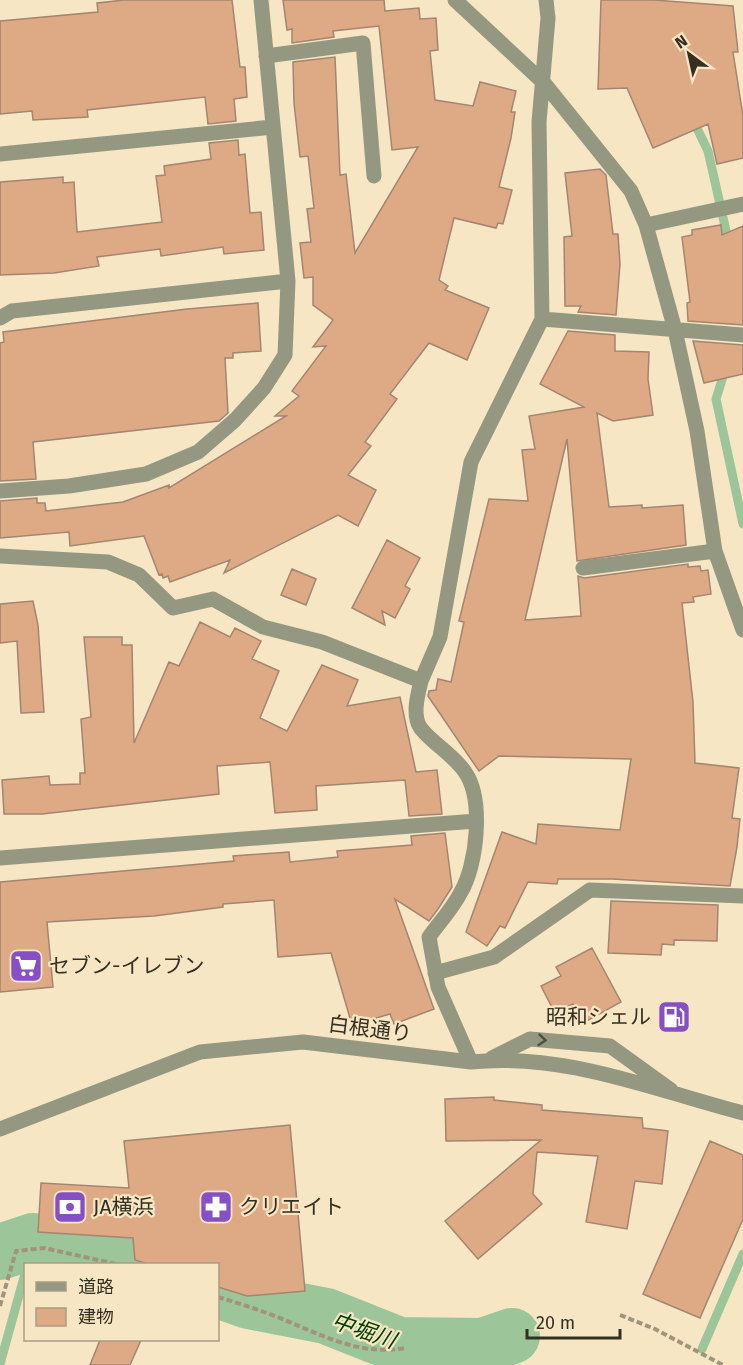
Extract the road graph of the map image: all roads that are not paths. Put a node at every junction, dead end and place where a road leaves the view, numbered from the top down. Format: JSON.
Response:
{"nodes":[{"id":1,"x":261,"y":0,"type":"edge"},
{"id":2,"x":455,"y":0,"type":"edge"},
{"id":3,"x":546,"y":0,"type":"edge"},
{"id":4,"x":266,"y":56,"type":"junction"},
{"id":5,"x":544,"y":83,"type":"junction"},
{"id":6,"x":273,"y":126,"type":"junction"},
{"id":7,"x":0,"y":154,"type":"edge"},
{"id":8,"x":374,"y":176,"type":"dead end"},
{"id":9,"x":743,"y":204,"type":"edge"},
{"id":10,"x":646,"y":225,"type":"junction"},
{"id":11,"x":288,"y":281,"type":"junction"},
{"id":12,"x":0,"y":318,"type":"edge"},
{"id":13,"x":542,"y":319,"type":"junction"},
{"id":14,"x":675,"y":330,"type":"junction"},
{"id":15,"x":743,"y":335,"type":"edge"},
{"id":16,"x":0,"y":491,"type":"edge"},
{"id":17,"x":715,"y":551,"type":"junction"},
{"id":18,"x":0,"y":556,"type":"edge"},
{"id":19,"x":583,"y":568,"type":"dead end"},
{"id":20,"x":743,"y":630,"type":"edge"},
{"id":21,"x":421,"y":681,"type":"junction"},
{"id":22,"x":476,"y":821,"type":"junction"},
{"id":23,"x":0,"y":858,"type":"edge"},
{"id":24,"x":743,"y":896,"type":"edge"},
{"id":25,"x":435,"y":973,"type":"junction"},
{"id":26,"x":489,"y":1060,"type":"junction"},
{"id":27,"x":471,"y":1062,"type":"junction"},
{"id":28,"x":680,"y":1096,"type":"junction"},
{"id":29,"x":743,"y":1113,"type":"edge"},
{"id":30,"x":0,"y":1129,"type":"edge"}],
"edges":[{"from":1,"to":4,"type":"street"},
{"from":2,"to":5,"type":"street"},
{"from":3,"to":5,"type":"street"},
{"from":4,"to":6,"type":"street"},
{"from":4,"to":8,"type":"street"},
{"from":5,"to":10,"type":"street"},
{"from":5,"to":13,"type":"street"},
{"from":6,"to":7,"type":"street"},
{"from":6,"to":11,"type":"street"},
{"from":9,"to":10,"type":"street"},
{"from":10,"to":14,"type":"street"},
{"from":11,"to":12,"type":"street"},
{"from":11,"to":16,"type":"street"},
{"from":13,"to":14,"type":"street"},
{"from":13,"to":21,"type":"street"},
{"from":14,"to":15,"type":"street"},
{"from":14,"to":17,"type":"street"},
{"from":17,"to":19,"type":"street"},
{"from":17,"to":20,"type":"street"},
{"from":18,"to":21,"type":"street"},
{"from":21,"to":22,"type":"street"},
{"from":22,"to":23,"type":"street"},
{"from":22,"to":25,"type":"street"},
{"from":24,"to":25,"type":"street"},
{"from":25,"to":27,"type":"street"},
{"from":26,"to":27,"type":"street","name":"白根通り"},
{"from":26,"to":28,"type":"street","name":"白根通り"},
{"from":26,"to":28,"type":"street","one_way":true},
{"from":27,"to":30,"type":"street","name":"白根通り"},
{"from":28,"to":29,"type":"street","name":"白根通り"}]}
